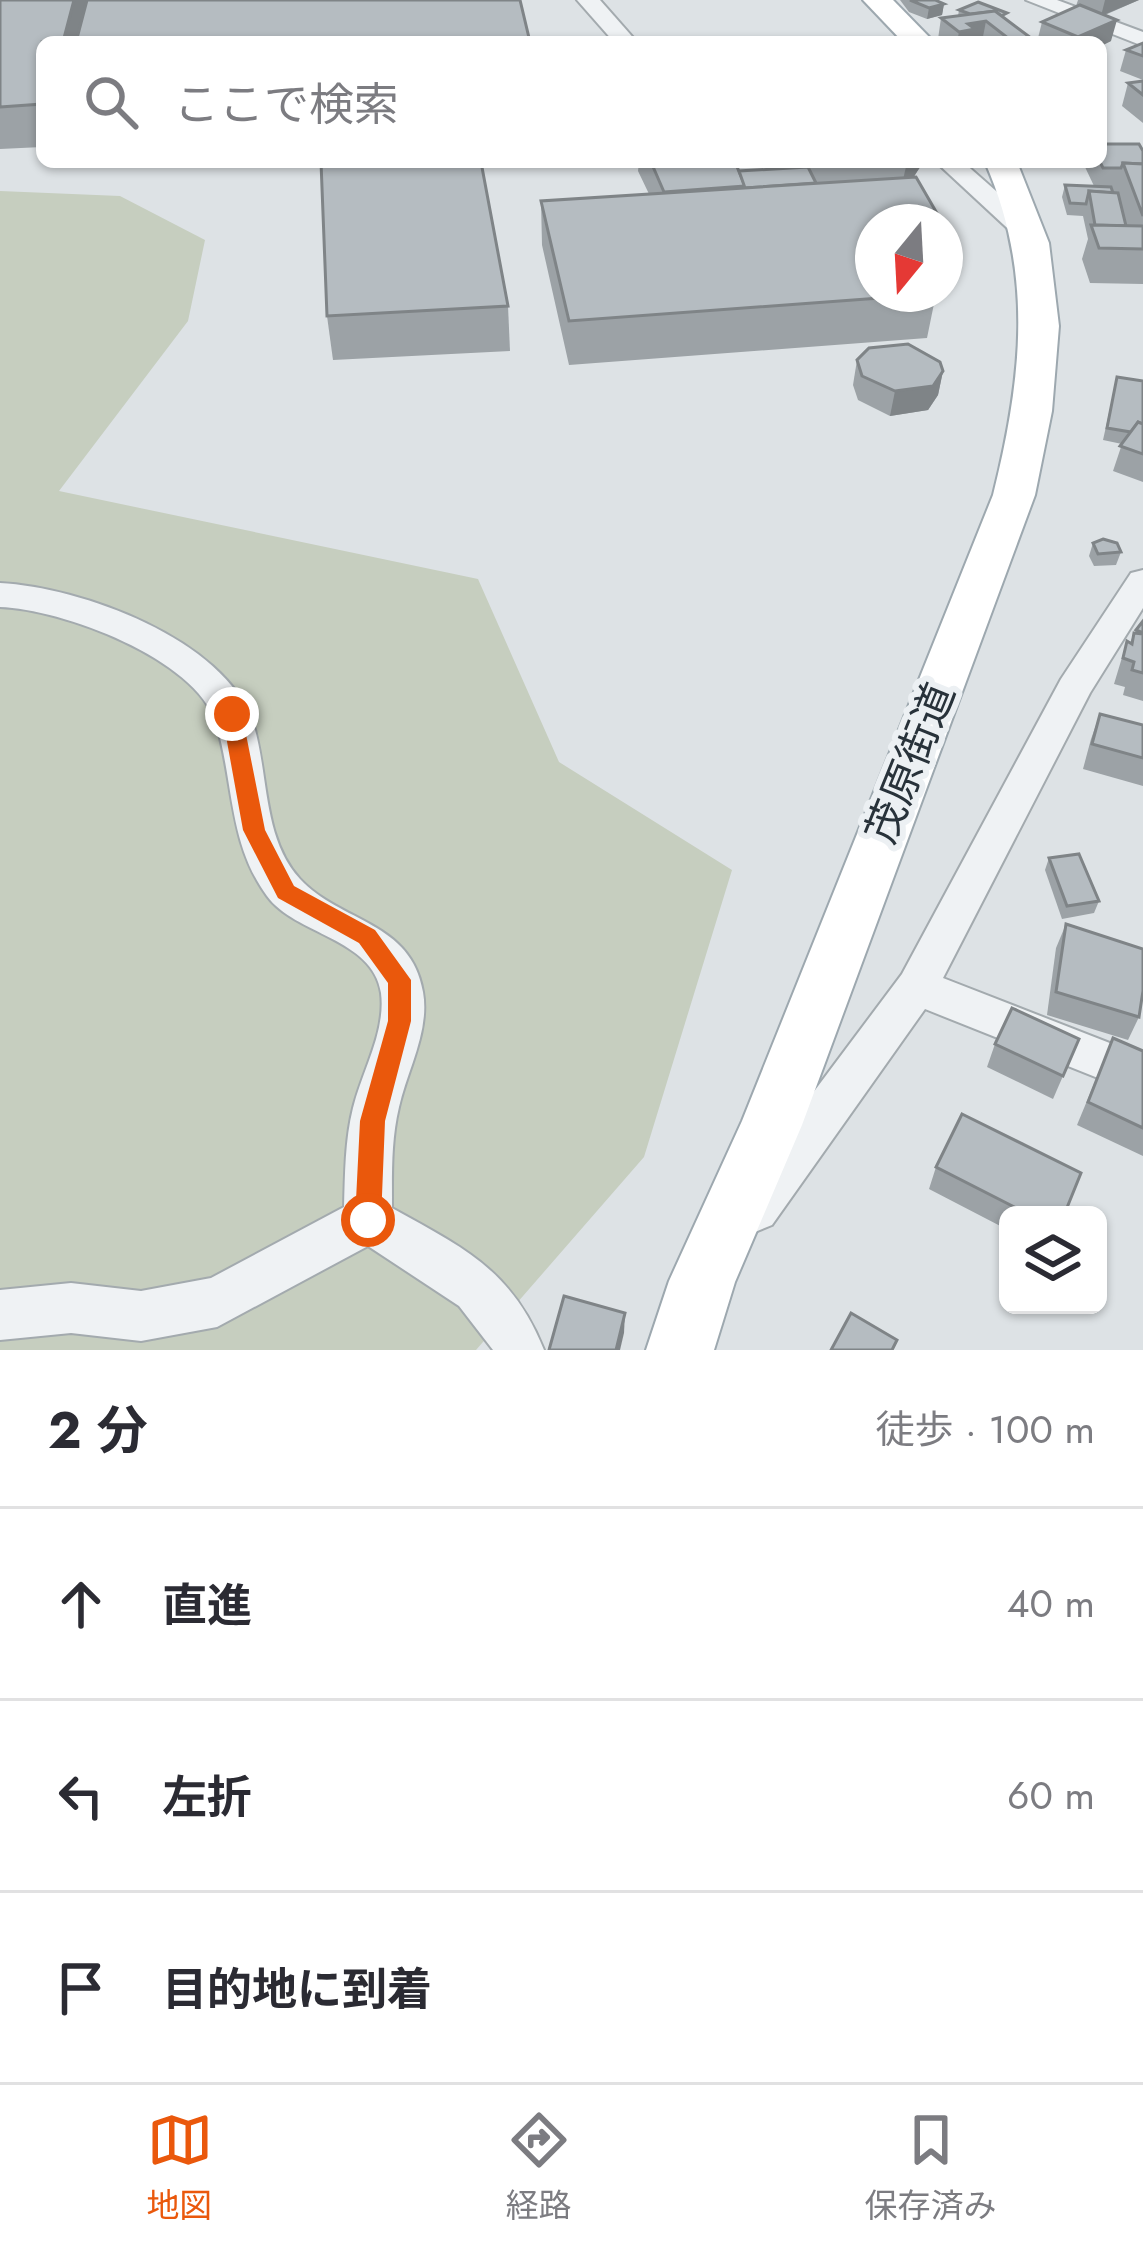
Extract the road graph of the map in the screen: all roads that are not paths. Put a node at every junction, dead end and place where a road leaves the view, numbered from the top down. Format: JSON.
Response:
{"nodes":[{"id":1,"x":588,"y":0,"type":"edge"},
{"id":2,"x":877,"y":0,"type":"edge"},
{"id":3,"x":1037,"y":0,"type":"edge"},
{"id":4,"x":621,"y":36,"type":"edge"},
{"id":5,"x":913,"y":36,"type":"edge"},
{"id":6,"x":1143,"y":39,"type":"edge"},
{"id":7,"x":955,"y":168,"type":"edge"},
{"id":8,"x":1003,"y":168,"type":"edge"},
{"id":9,"x":1028,"y":233,"type":"junction"},
{"id":10,"x":1143,"y":581,"type":"edge"},
{"id":11,"x":0,"y":595,"type":"edge"},
{"id":12,"x":917,"y":987,"type":"junction"},
{"id":13,"x":1143,"y":1076,"type":"edge"},
{"id":14,"x":368,"y":1220,"type":"junction"},
{"id":15,"x":702,"y":1282,"type":"junction"},
{"id":16,"x":0,"y":1315,"type":"edge"},
{"id":17,"x":519,"y":1350,"type":"edge"},
{"id":18,"x":680,"y":1350,"type":"edge"}],
"edges":[{"from":1,"to":4,"type":"street"},
{"from":2,"to":5,"type":"main road"},
{"from":3,"to":6,"type":"street"},
{"from":7,"to":9,"type":"street"},
{"from":8,"to":9,"type":"main road","name":"茂原街道"},
{"from":9,"to":15,"type":"main road","name":"茂原街道"},
{"from":10,"to":12,"type":"street"},
{"from":11,"to":14,"type":"street"},
{"from":12,"to":13,"type":"street"},
{"from":12,"to":15,"type":"street"},
{"from":14,"to":16,"type":"street"},
{"from":14,"to":17,"type":"street"},
{"from":15,"to":18,"type":"main road","name":"茂原街道"}]}
